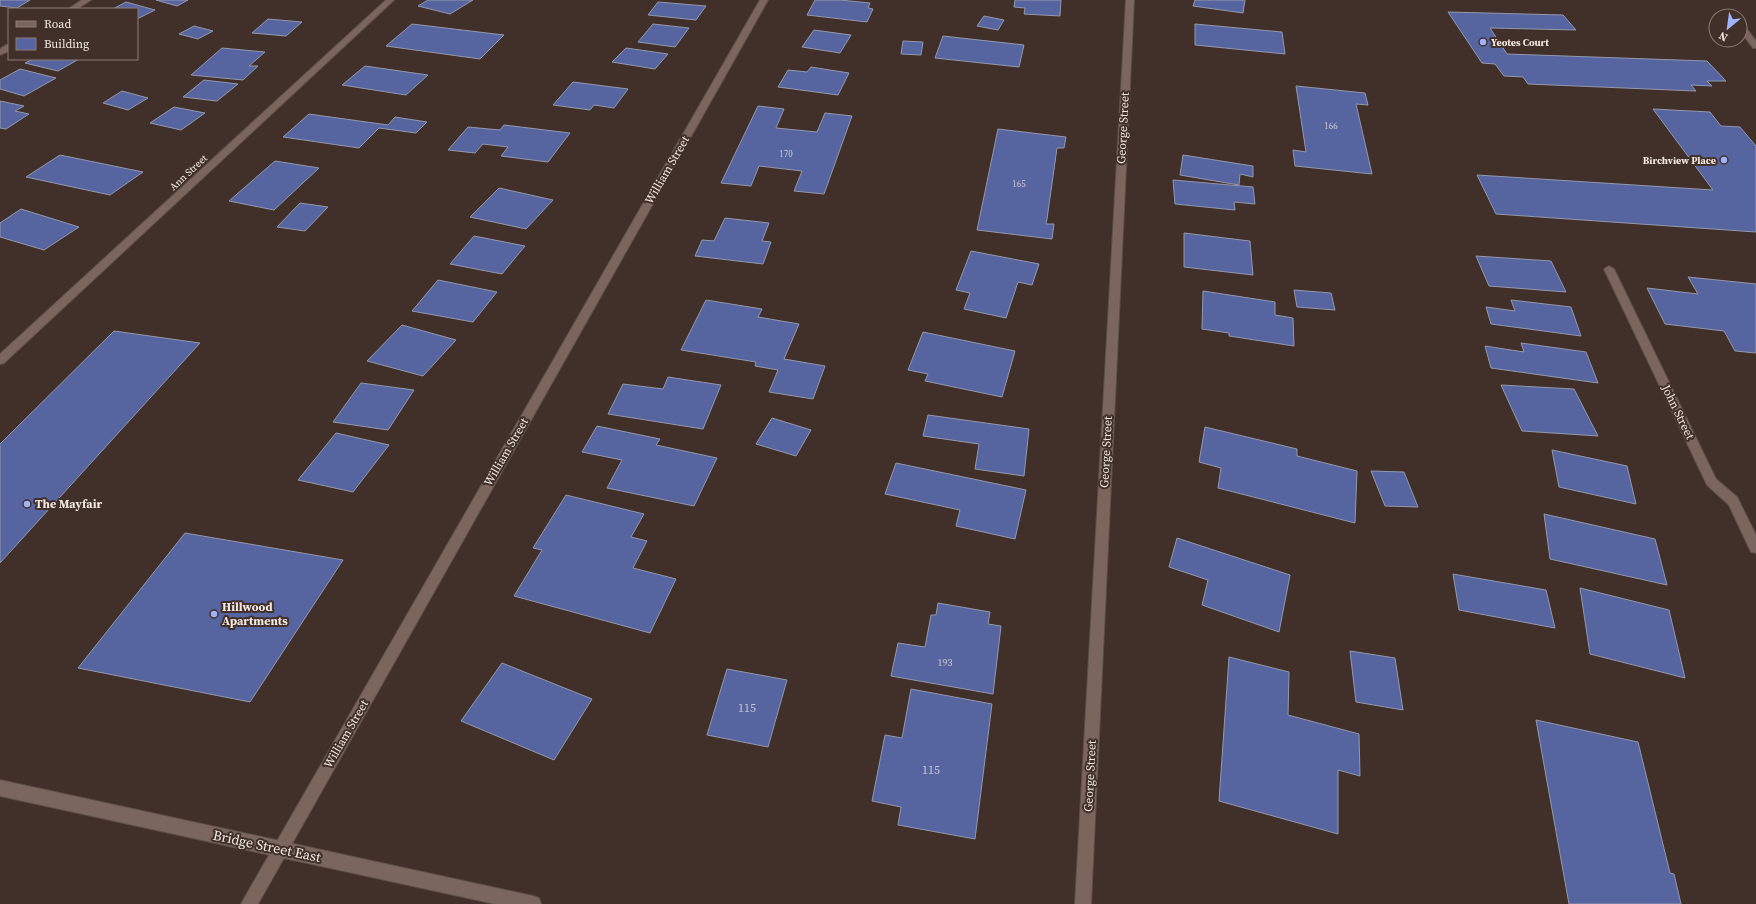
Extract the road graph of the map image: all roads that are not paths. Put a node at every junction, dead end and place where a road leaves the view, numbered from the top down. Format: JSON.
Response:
{"nodes":[{"id":1,"x":87,"y":0,"type":"edge"},
{"id":2,"x":390,"y":0,"type":"edge"},
{"id":3,"x":764,"y":0,"type":"edge"},
{"id":4,"x":1130,"y":0,"type":"edge"},
{"id":5,"x":74,"y":8,"type":"edge"},
{"id":6,"x":1748,"y":36,"type":"edge"},
{"id":7,"x":1756,"y":46,"type":"edge"},
{"id":8,"x":1609,"y":269,"type":"dead end"},
{"id":9,"x":0,"y":360,"type":"edge"},
{"id":10,"x":1756,"y":548,"type":"edge"},
{"id":11,"x":0,"y":788,"type":"edge"},
{"id":12,"x":280,"y":850,"type":"junction"},
{"id":13,"x":249,"y":904,"type":"edge"},
{"id":14,"x":533,"y":904,"type":"edge"},
{"id":15,"x":1083,"y":904,"type":"edge"}],
"edges":[{"from":1,"to":5,"type":"street"},
{"from":2,"to":9,"type":"street","name":"Ann Street"},
{"from":3,"to":12,"type":"street","name":"William Street"},
{"from":4,"to":15,"type":"street","name":"George Street"},
{"from":6,"to":7,"type":"street"},
{"from":8,"to":10,"type":"street","name":"John Street"},
{"from":11,"to":12,"type":"street","name":"Bridge Street East"},
{"from":12,"to":13,"type":"street","name":"William Street"},
{"from":12,"to":14,"type":"street","name":"Bridge Street East"}]}
